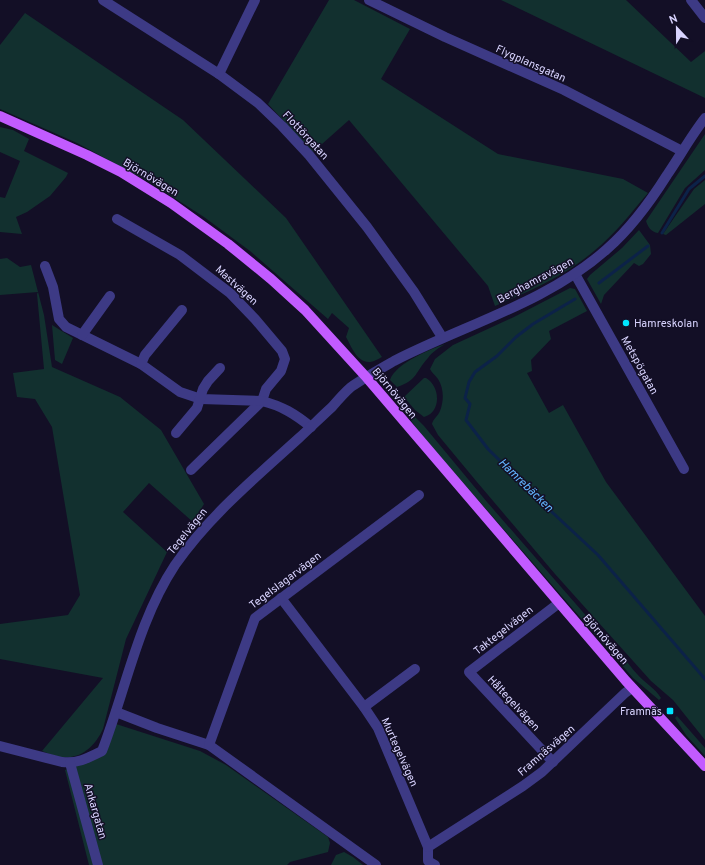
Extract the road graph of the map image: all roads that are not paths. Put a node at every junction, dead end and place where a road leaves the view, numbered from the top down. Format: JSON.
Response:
{"nodes":[{"id":1,"x":103,"y":0,"type":"edge"},
{"id":2,"x":255,"y":0,"type":"edge"},
{"id":3,"x":369,"y":0,"type":"edge"},
{"id":4,"x":691,"y":0,"type":"edge"},
{"id":5,"x":705,"y":18,"type":"edge"},
{"id":6,"x":219,"y":74,"type":"junction"},
{"id":7,"x":0,"y":116,"type":"edge"},
{"id":8,"x":705,"y":118,"type":"edge"},
{"id":9,"x":682,"y":151,"type":"junction"},
{"id":10,"x":117,"y":218,"type":"dead end"},
{"id":11,"x":46,"y":266,"type":"dead end"},
{"id":12,"x":575,"y":274,"type":"junction"},
{"id":13,"x":110,"y":296,"type":"dead end"},
{"id":14,"x":182,"y":310,"type":"dead end"},
{"id":15,"x":82,"y":335,"type":"junction"},
{"id":16,"x":442,"y":337,"type":"junction"},
{"id":17,"x":140,"y":364,"type":"junction"},
{"id":18,"x":220,"y":368,"type":"dead end"},
{"id":19,"x":367,"y":378,"type":"junction"},
{"id":20,"x":201,"y":399,"type":"junction"},
{"id":21,"x":262,"y":401,"type":"junction"},
{"id":22,"x":311,"y":427,"type":"junction"},
{"id":23,"x":176,"y":433,"type":"dead end"},
{"id":24,"x":684,"y":469,"type":"dead end"},
{"id":25,"x":191,"y":470,"type":"dead end"},
{"id":26,"x":419,"y":495,"type":"dead end"},
{"id":27,"x":281,"y":598,"type":"junction"},
{"id":28,"x":559,"y":603,"type":"junction"},
{"id":29,"x":415,"y":669,"type":"dead end"},
{"id":30,"x":474,"y":678,"type":"joint"},
{"id":31,"x":632,"y":688,"type":"junction"},
{"id":32,"x":364,"y":708,"type":"junction"},
{"id":33,"x":116,"y":712,"type":"junction"},
{"id":34,"x":209,"y":745,"type":"junction"},
{"id":35,"x":0,"y":746,"type":"edge"},
{"id":36,"x":553,"y":762,"type":"junction"},
{"id":37,"x":70,"y":763,"type":"junction"},
{"id":38,"x":705,"y":766,"type":"edge"},
{"id":39,"x":428,"y":847,"type":"junction"},
{"id":40,"x":98,"y":865,"type":"edge"},
{"id":41,"x":376,"y":865,"type":"edge"},
{"id":42,"x":435,"y":865,"type":"edge"}],
"edges":[{"from":1,"to":6,"type":"street","name":"Flottörgatan"},
{"from":2,"to":6,"type":"street"},
{"from":3,"to":9,"type":"street","name":"Flygplansgatan"},
{"from":4,"to":5,"type":"street"},
{"from":6,"to":16,"type":"street","name":"Flottörgatan"},
{"from":7,"to":19,"type":"main road","name":"Björnövägen"},
{"from":8,"to":9,"type":"street","name":"Berghamravägen"},
{"from":9,"to":12,"type":"street","name":"Berghamravägen"},
{"from":10,"to":21,"type":"street","name":"Mastvägen"},
{"from":11,"to":15,"type":"street"},
{"from":12,"to":16,"type":"street","name":"Berghamravägen"},
{"from":12,"to":24,"type":"street","name":"Metspögatan"},
{"from":13,"to":15,"type":"street"},
{"from":14,"to":17,"type":"street"},
{"from":15,"to":17,"type":"street"},
{"from":16,"to":19,"type":"street","name":"Berghamravägen"},
{"from":17,"to":20,"type":"street"},
{"from":18,"to":20,"type":"street"},
{"from":19,"to":22,"type":"street","name":"Tegelvägen"},
{"from":19,"to":28,"type":"main road","name":"Björnövägen"},
{"from":20,"to":21,"type":"street"},
{"from":20,"to":23,"type":"street"},
{"from":21,"to":22,"type":"street"},
{"from":21,"to":25,"type":"street","name":"Mastvägen"},
{"from":22,"to":33,"type":"street","name":"Tegelvägen"},
{"from":26,"to":27,"type":"street","name":"Tegelslagarvägen"},
{"from":27,"to":32,"type":"street","name":"Murtegelvägen"},
{"from":27,"to":34,"type":"street","name":"Tegelslagarvägen"},
{"from":28,"to":30,"type":"street","name":"Taktegelvägen"},
{"from":28,"to":31,"type":"main road","name":"Björnövägen"},
{"from":29,"to":32,"type":"street"},
{"from":30,"to":36,"type":"street","name":"Håltegelvägen"},
{"from":31,"to":36,"type":"street","name":"Framnäsvägen"},
{"from":31,"to":38,"type":"main road","name":"Björnövägen"},
{"from":32,"to":39,"type":"street","name":"Murtegelvägen"},
{"from":33,"to":34,"type":"street"},
{"from":33,"to":37,"type":"street","name":"Tegelvägen"},
{"from":34,"to":41,"type":"street"},
{"from":35,"to":37,"type":"street"},
{"from":36,"to":39,"type":"street","name":"Framnäsvägen"},
{"from":37,"to":40,"type":"street","name":"Ankargatan"},
{"from":39,"to":42,"type":"street","name":"Murtegelvägen"}]}
